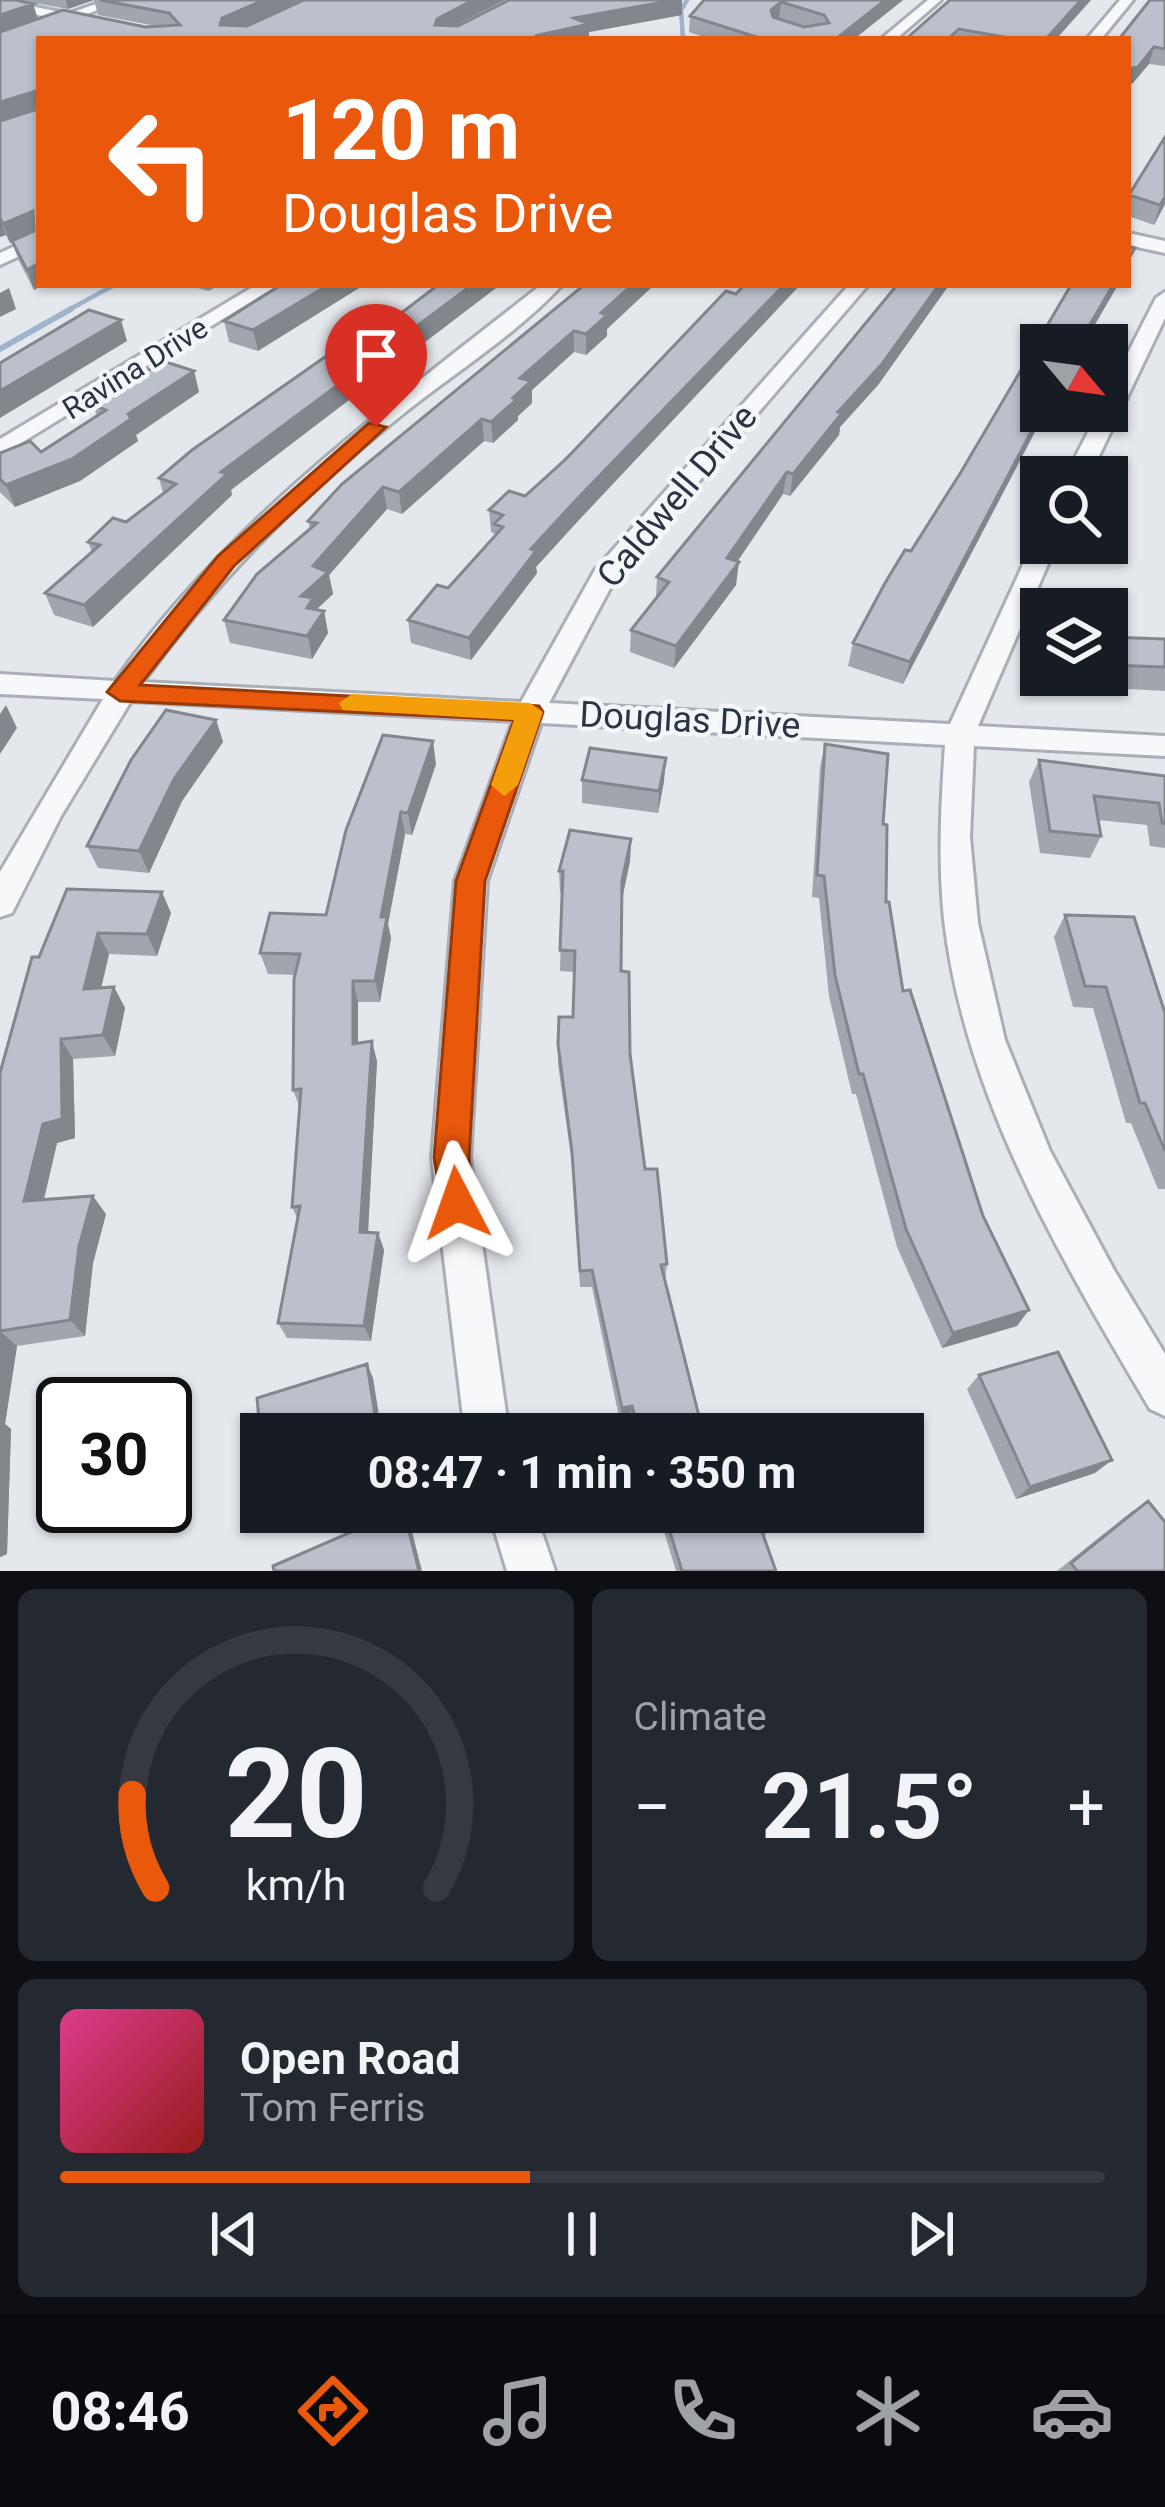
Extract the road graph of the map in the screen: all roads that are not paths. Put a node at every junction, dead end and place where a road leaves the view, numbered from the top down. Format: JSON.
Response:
{"nodes":[{"id":1,"x":119,"y":0,"type":"edge"},
{"id":2,"x":935,"y":0,"type":"edge"},
{"id":3,"x":1127,"y":0,"type":"edge"},
{"id":4,"x":0,"y":3,"type":"edge"},
{"id":5,"x":69,"y":18,"type":"junction"},
{"id":6,"x":157,"y":36,"type":"edge"},
{"id":7,"x":892,"y":36,"type":"edge"},
{"id":8,"x":1097,"y":36,"type":"edge"},
{"id":9,"x":0,"y":42,"type":"edge"},
{"id":10,"x":1131,"y":240,"type":"edge"},
{"id":11,"x":36,"y":242,"type":"edge"},
{"id":12,"x":1165,"y":247,"type":"edge"},
{"id":13,"x":0,"y":260,"type":"edge"},
{"id":14,"x":264,"y":288,"type":"edge"},
{"id":15,"x":549,"y":288,"type":"edge"},
{"id":16,"x":856,"y":288,"type":"edge"},
{"id":17,"x":1165,"y":298,"type":"edge"},
{"id":18,"x":0,"y":449,"type":"edge"},
{"id":19,"x":1087,"y":456,"type":"edge"},
{"id":20,"x":1036,"y":564,"type":"edge"},
{"id":21,"x":0,"y":684,"type":"edge"},
{"id":22,"x":120,"y":692,"type":"junction"},
{"id":23,"x":530,"y":712,"type":"junction"},
{"id":24,"x":960,"y":734,"type":"junction"},
{"id":25,"x":1165,"y":746,"type":"edge"},
{"id":26,"x":0,"y":904,"type":"edge"},
{"id":27,"x":1165,"y":1394,"type":"edge"},
{"id":28,"x":484,"y":1413,"type":"edge"},
{"id":29,"x":519,"y":1533,"type":"edge"},
{"id":30,"x":531,"y":1571,"type":"edge"}],
"edges":[{"from":1,"to":5,"type":"street"},
{"from":2,"to":7,"type":"street"},
{"from":3,"to":8,"type":"street"},
{"from":4,"to":5,"type":"street"},
{"from":5,"to":6,"type":"street"},
{"from":5,"to":9,"type":"street"},
{"from":10,"to":12,"type":"street"},
{"from":11,"to":13,"type":"street"},
{"from":14,"to":18,"type":"street","name":"Ravina Drive"},
{"from":15,"to":22,"type":"street"},
{"from":16,"to":23,"type":"street","name":"Caldwell Drive"},
{"from":17,"to":19,"type":"street"},
{"from":20,"to":24,"type":"street"},
{"from":21,"to":22,"type":"street","name":"Douglas Drive"},
{"from":22,"to":23,"type":"street","name":"Douglas Drive"},
{"from":22,"to":26,"type":"street"},
{"from":23,"to":24,"type":"street","name":"Douglas Drive"},
{"from":23,"to":28,"type":"street","name":"Caldwell Drive"},
{"from":24,"to":25,"type":"street","name":"Douglas Drive"},
{"from":24,"to":27,"type":"street"},
{"from":29,"to":30,"type":"street"}]}
